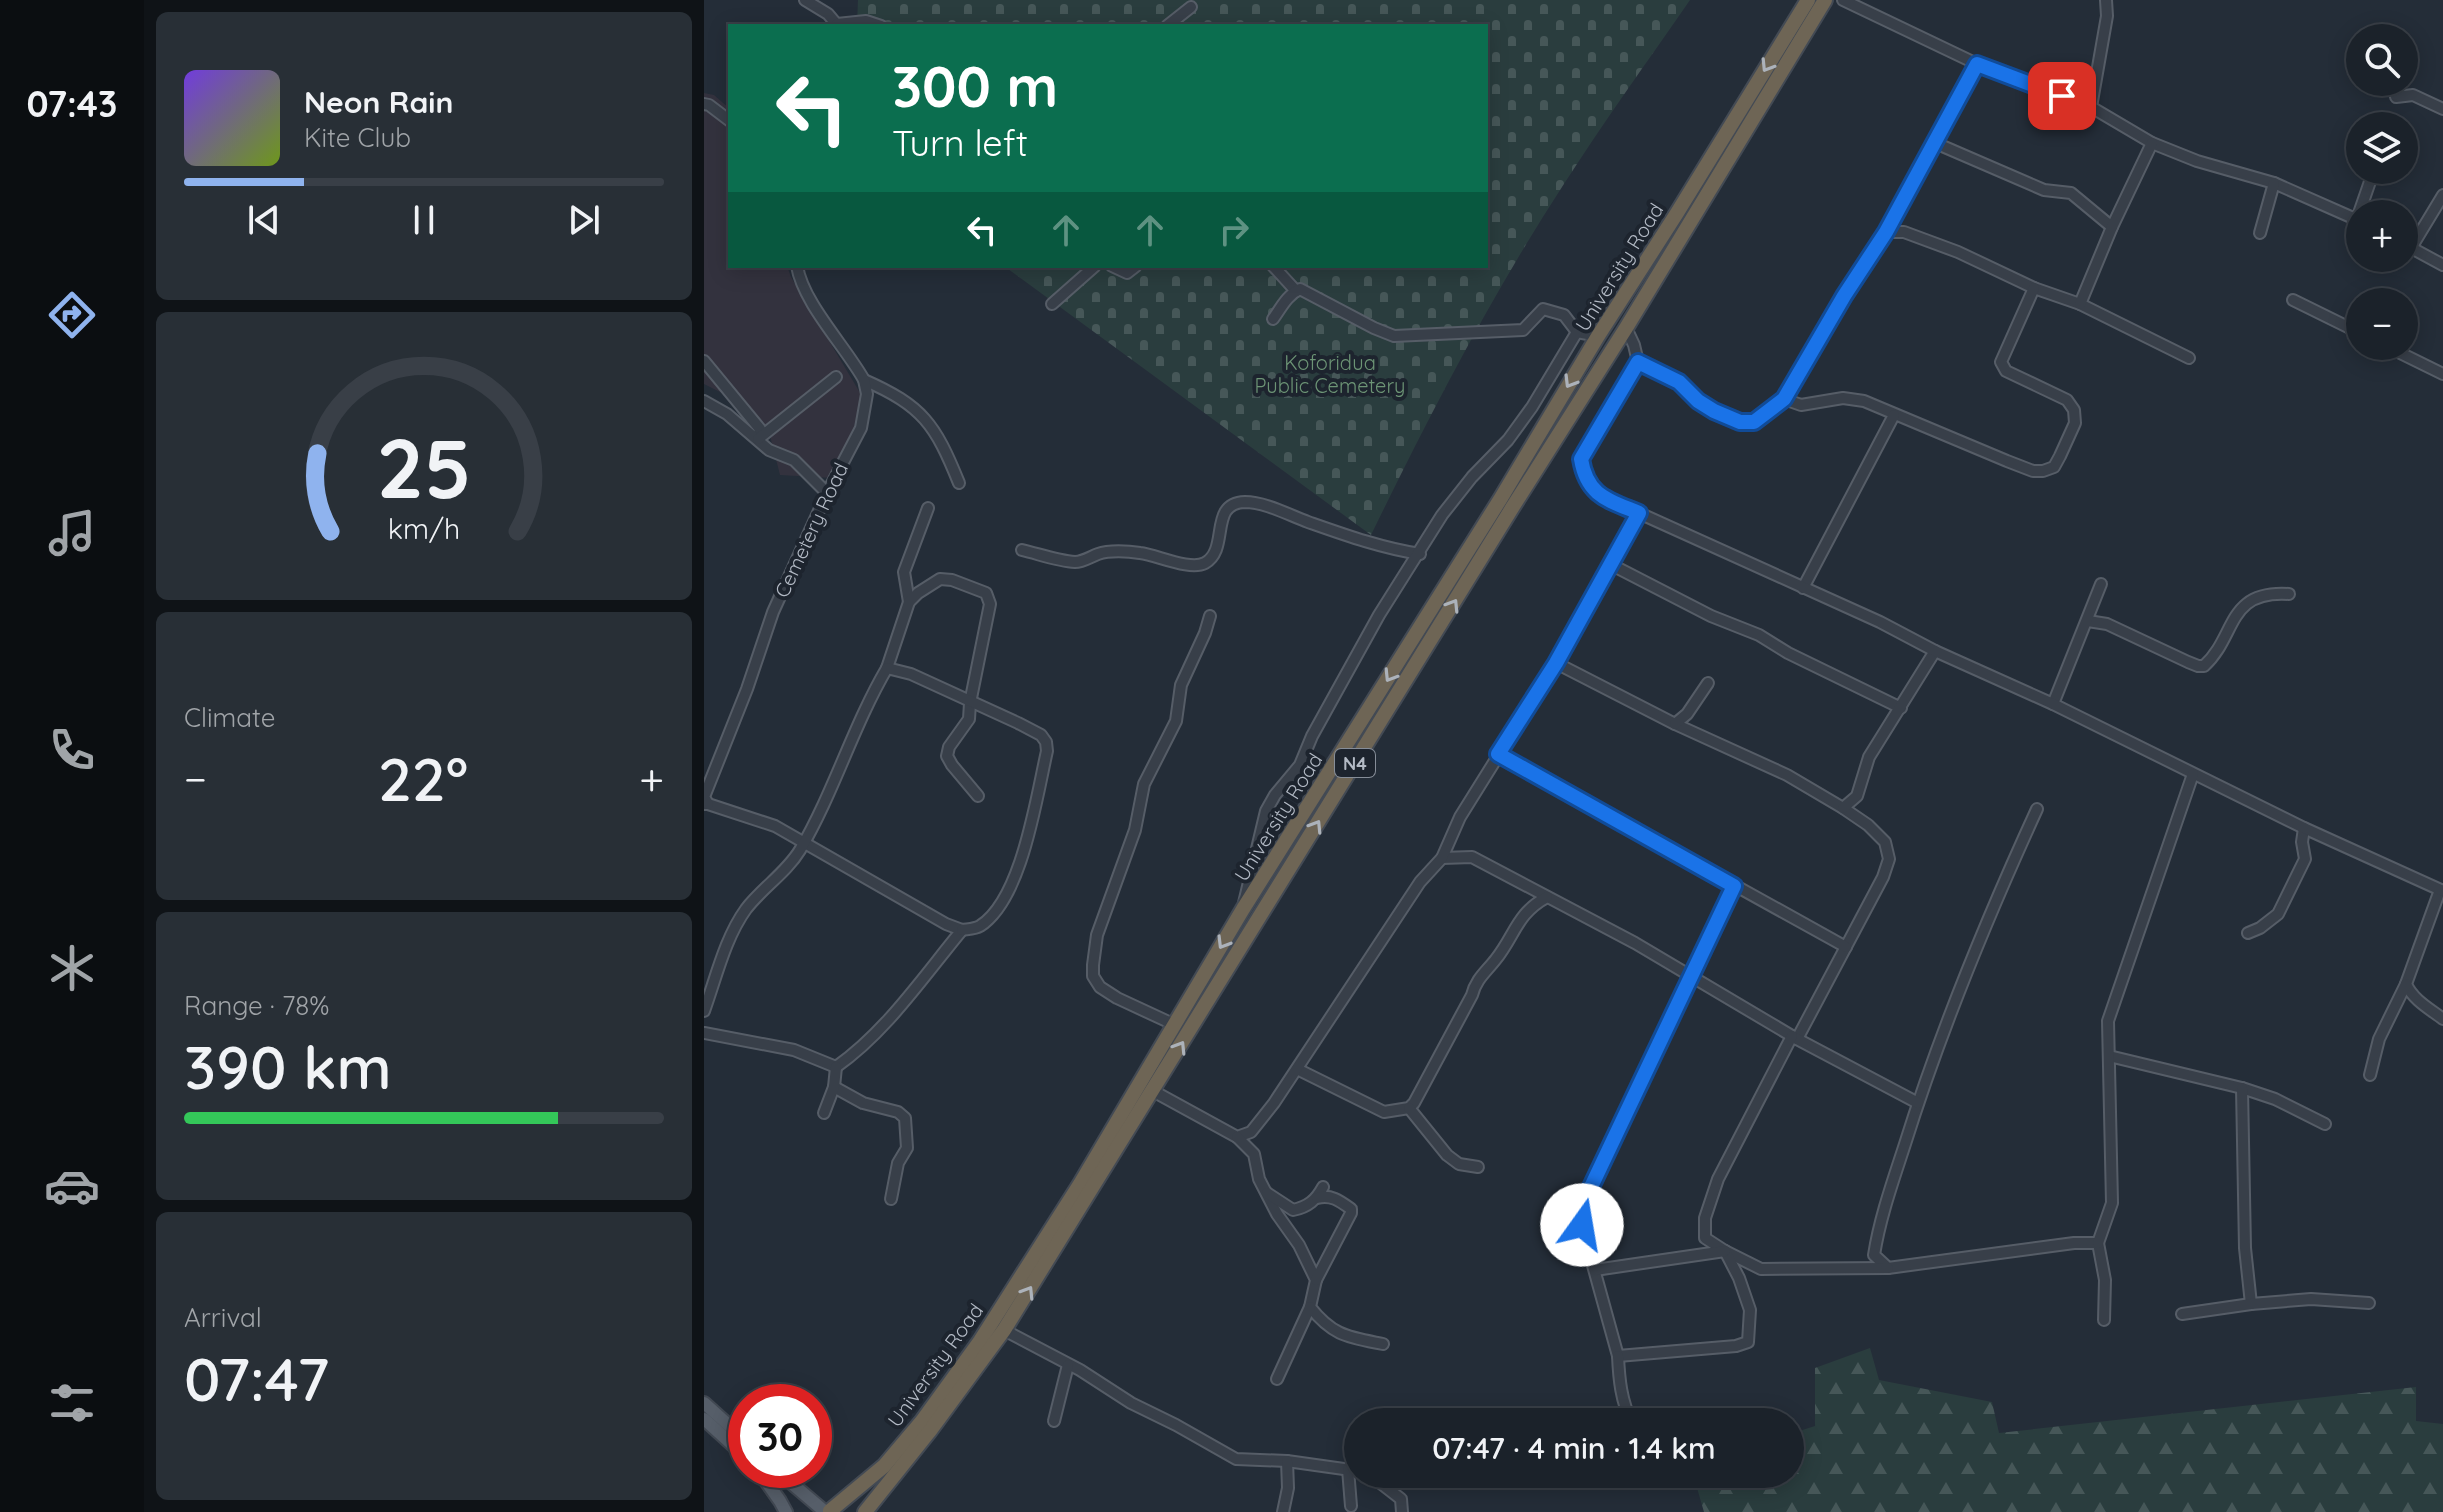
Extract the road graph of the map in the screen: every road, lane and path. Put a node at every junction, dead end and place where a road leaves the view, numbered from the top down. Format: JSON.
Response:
{"nodes":[{"id":1,"x":805,"y":0,"type":"edge"},
{"id":2,"x":1808,"y":0,"type":"edge"},
{"id":3,"x":1825,"y":0,"type":"edge"},
{"id":4,"x":1843,"y":0,"type":"edge"},
{"id":5,"x":2106,"y":0,"type":"edge"},
{"id":6,"x":1191,"y":7,"type":"dead end"},
{"id":7,"x":836,"y":24,"type":"edge"},
{"id":8,"x":844,"y":24,"type":"edge"},
{"id":9,"x":875,"y":24,"type":"edge"},
{"id":10,"x":1170,"y":24,"type":"edge"},
{"id":11,"x":1977,"y":64,"type":"junction"},
{"id":12,"x":2396,"y":97,"type":"dead end"},
{"id":13,"x":704,"y":104,"type":"edge"},
{"id":14,"x":2091,"y":107,"type":"junction"},
{"id":15,"x":2443,"y":109,"type":"edge"},
{"id":16,"x":728,"y":119,"type":"edge"},
{"id":17,"x":1933,"y":142,"type":"junction"},
{"id":18,"x":2152,"y":143,"type":"junction"},
{"id":19,"x":2274,"y":183,"type":"junction"},
{"id":20,"x":2443,"y":195,"type":"edge"},
{"id":21,"x":2346,"y":215,"type":"edge"},
{"id":22,"x":2112,"y":227,"type":"junction"},
{"id":23,"x":2418,"y":231,"type":"edge"},
{"id":24,"x":1886,"y":232,"type":"junction"},
{"id":25,"x":2260,"y":233,"type":"dead end"},
{"id":26,"x":2418,"y":251,"type":"edge"},
{"id":27,"x":2443,"y":265,"type":"edge"},
{"id":28,"x":797,"y":268,"type":"edge"},
{"id":29,"x":1093,"y":268,"type":"edge"},
{"id":30,"x":1275,"y":268,"type":"edge"},
{"id":31,"x":2034,"y":288,"type":"junction"},
{"id":32,"x":1296,"y":291,"type":"junction"},
{"id":33,"x":2293,"y":300,"type":"dead end"},
{"id":34,"x":1052,"y":304,"type":"dead end"},
{"id":35,"x":2080,"y":304,"type":"junction"},
{"id":36,"x":1273,"y":319,"type":"dead end"},
{"id":37,"x":2346,"y":326,"type":"edge"},
{"id":38,"x":1626,"y":328,"type":"junction"},
{"id":39,"x":1577,"y":332,"type":"junction"},
{"id":40,"x":1598,"y":336,"type":"junction"},
{"id":41,"x":2189,"y":358,"type":"dead end"},
{"id":42,"x":2414,"y":360,"type":"edge"},
{"id":43,"x":704,"y":361,"type":"edge"},
{"id":44,"x":1638,"y":362,"type":"junction"},
{"id":45,"x":2443,"y":374,"type":"edge"},
{"id":46,"x":836,"y":377,"type":"dead end"},
{"id":47,"x":864,"y":380,"type":"junction"},
{"id":48,"x":1784,"y":399,"type":"junction"},
{"id":49,"x":704,"y":401,"type":"edge"},
{"id":50,"x":1894,"y":415,"type":"junction"},
{"id":51,"x":758,"y":439,"type":"junction"},
{"id":52,"x":959,"y":483,"type":"dead end"},
{"id":53,"x":827,"y":493,"type":"junction"},
{"id":54,"x":928,"y":508,"type":"dead end"},
{"id":55,"x":1639,"y":513,"type":"junction"},
{"id":56,"x":1022,"y":550,"type":"dead end"},
{"id":57,"x":1420,"y":554,"type":"junction"},
{"id":58,"x":1610,"y":564,"type":"junction"},
{"id":59,"x":2101,"y":584,"type":"dead end"},
{"id":60,"x":1803,"y":588,"type":"junction"},
{"id":61,"x":2289,"y":594,"type":"dead end"},
{"id":62,"x":909,"y":602,"type":"junction"},
{"id":63,"x":1210,"y":616,"type":"dead end"},
{"id":64,"x":2088,"y":621,"type":"junction"},
{"id":65,"x":1935,"y":651,"type":"junction"},
{"id":66,"x":1556,"y":663,"type":"junction"},
{"id":67,"x":887,"y":668,"type":"junction"},
{"id":68,"x":1708,"y":683,"type":"dead end"},
{"id":69,"x":970,"y":703,"type":"junction"},
{"id":70,"x":2053,"y":704,"type":"junction"},
{"id":71,"x":1901,"y":708,"type":"junction"},
{"id":72,"x":1675,"y":724,"type":"junction"},
{"id":73,"x":1498,"y":754,"type":"junction"},
{"id":74,"x":2193,"y":774,"type":"junction"},
{"id":75,"x":978,"y":796,"type":"dead end"},
{"id":76,"x":706,"y":804,"type":"edge"},
{"id":77,"x":1843,"y":808,"type":"junction"},
{"id":78,"x":2037,"y":809,"type":"dead end"},
{"id":79,"x":2304,"y":828,"type":"junction"},
{"id":80,"x":804,"y":842,"type":"junction"},
{"id":81,"x":1442,"y":858,"type":"junction"},
{"id":82,"x":1734,"y":886,"type":"junction"},
{"id":83,"x":2442,"y":890,"type":"edge"},
{"id":84,"x":1547,"y":897,"type":"junction"},
{"id":85,"x":1243,"y":909,"type":"junction"},
{"id":86,"x":962,"y":930,"type":"junction"},
{"id":87,"x":2248,"y":933,"type":"dead end"},
{"id":88,"x":1846,"y":947,"type":"junction"},
{"id":89,"x":1692,"y":978,"type":"junction"},
{"id":90,"x":2406,"y":984,"type":"junction"},
{"id":91,"x":704,"y":1011,"type":"edge"},
{"id":92,"x":2443,"y":1019,"type":"edge"},
{"id":93,"x":1173,"y":1024,"type":"junction"},
{"id":94,"x":704,"y":1033,"type":"edge"},
{"id":95,"x":1794,"y":1038,"type":"junction"},
{"id":96,"x":2109,"y":1056,"type":"junction"},
{"id":97,"x":836,"y":1067,"type":"junction"},
{"id":98,"x":1297,"y":1069,"type":"junction"},
{"id":99,"x":2370,"y":1075,"type":"dead end"},
{"id":100,"x":834,"y":1087,"type":"junction"},
{"id":101,"x":2242,"y":1088,"type":"junction"},
{"id":102,"x":1153,"y":1091,"type":"junction"},
{"id":103,"x":1918,"y":1103,"type":"junction"},
{"id":104,"x":1409,"y":1108,"type":"junction"},
{"id":105,"x":824,"y":1113,"type":"dead end"},
{"id":106,"x":2325,"y":1124,"type":"dead end"},
{"id":107,"x":1237,"y":1137,"type":"junction"},
{"id":108,"x":1478,"y":1167,"type":"dead end"},
{"id":109,"x":1323,"y":1187,"type":"dead end"},
{"id":110,"x":1265,"y":1192,"type":"junction"},
{"id":111,"x":1317,"y":1198,"type":"junction"},
{"id":112,"x":891,"y":1199,"type":"dead end"},
{"id":113,"x":1293,"y":1210,"type":"junction"},
{"id":114,"x":1277,"y":1214,"type":"junction"},
{"id":115,"x":2098,"y":1243,"type":"junction"},
{"id":116,"x":1725,"y":1251,"type":"junction"},
{"id":117,"x":1888,"y":1268,"type":"junction"},
{"id":118,"x":1595,"y":1270,"type":"junction"},
{"id":119,"x":1316,"y":1280,"type":"junction"},
{"id":120,"x":2369,"y":1303,"type":"dead end"},
{"id":121,"x":2251,"y":1304,"type":"junction"},
{"id":122,"x":1310,"y":1307,"type":"junction"},
{"id":123,"x":2182,"y":1314,"type":"dead end"},
{"id":124,"x":2104,"y":1320,"type":"dead end"},
{"id":125,"x":1004,"y":1330,"type":"junction"},
{"id":126,"x":1383,"y":1344,"type":"dead end"},
{"id":127,"x":1618,"y":1356,"type":"junction"},
{"id":128,"x":1068,"y":1365,"type":"junction"},
{"id":129,"x":1277,"y":1379,"type":"dead end"},
{"id":130,"x":704,"y":1403,"type":"edge"},
{"id":131,"x":1626,"y":1408,"type":"edge"},
{"id":132,"x":704,"y":1419,"type":"edge"},
{"id":133,"x":1054,"y":1421,"type":"dead end"},
{"id":134,"x":728,"y":1425,"type":"edge"},
{"id":135,"x":728,"y":1441,"type":"edge"},
{"id":136,"x":1287,"y":1461,"type":"junction"},
{"id":137,"x":1344,"y":1469,"type":"edge"},
{"id":138,"x":772,"y":1488,"type":"edge"},
{"id":139,"x":797,"y":1488,"type":"edge"},
{"id":140,"x":1352,"y":1488,"type":"edge"},
{"id":141,"x":1387,"y":1488,"type":"edge"},
{"id":142,"x":1351,"y":1506,"type":"dead end"},
{"id":143,"x":824,"y":1511,"type":"edge"},
{"id":144,"x":786,"y":1512,"type":"edge"},
{"id":145,"x":865,"y":1512,"type":"edge"},
{"id":146,"x":1283,"y":1512,"type":"edge"},
{"id":147,"x":1402,"y":1512,"type":"edge"}],
"edges":[{"from":1,"to":7,"type":"street"},
{"from":2,"to":40,"type":"highway","name":"University Road","number":"N4","one_way":true},
{"from":3,"to":38,"type":"highway","name":"University Road","number":"N4"},
{"from":4,"to":11,"type":"street"},
{"from":5,"to":14,"type":"street"},
{"from":6,"to":10,"type":"street"},
{"from":8,"to":9,"type":"street"},
{"from":11,"to":14,"type":"street"},
{"from":11,"to":17,"type":"street"},
{"from":12,"to":15,"type":"street"},
{"from":13,"to":16,"type":"street"},
{"from":14,"to":18,"type":"street"},
{"from":17,"to":22,"type":"street"},
{"from":17,"to":24,"type":"street"},
{"from":18,"to":19,"type":"street"},
{"from":18,"to":22,"type":"street"},
{"from":19,"to":21,"type":"street"},
{"from":19,"to":25,"type":"street"},
{"from":20,"to":23,"type":"street"},
{"from":22,"to":35,"type":"street"},
{"from":24,"to":31,"type":"street"},
{"from":24,"to":48,"type":"street"},
{"from":26,"to":27,"type":"street"},
{"from":28,"to":47,"type":"street"},
{"from":29,"to":34,"type":"street"},
{"from":30,"to":32,"type":"street"},
{"from":31,"to":35,"type":"street"},
{"from":31,"to":50,"type":"street"},
{"from":32,"to":36,"type":"street"},
{"from":32,"to":39,"type":"street"},
{"from":33,"to":37,"type":"street"},
{"from":35,"to":41,"type":"street"},
{"from":38,"to":44,"type":"street"},
{"from":102,"to":38,"type":"highway","name":"University Road","number":"N4","one_way":true},
{"from":39,"to":40,"type":"street"},
{"from":39,"to":57,"type":"street"},
{"from":40,"to":85,"type":"highway","name":"University Road","number":"N4","one_way":true},
{"from":42,"to":45,"type":"street"},
{"from":43,"to":51,"type":"street"},
{"from":44,"to":48,"type":"street"},
{"from":44,"to":55,"type":"street"},
{"from":46,"to":51,"type":"street"},
{"from":47,"to":52,"type":"street"},
{"from":47,"to":53,"type":"street","name":"Cemetery Road"},
{"from":48,"to":50,"type":"street"},
{"from":49,"to":51,"type":"street"},
{"from":50,"to":60,"type":"street"},
{"from":51,"to":53,"type":"street"},
{"from":53,"to":76,"type":"street","name":"Cemetery Road"},
{"from":54,"to":62,"type":"street"},
{"from":55,"to":58,"type":"street"},
{"from":55,"to":60,"type":"street"},
{"from":56,"to":57,"type":"street"},
{"from":57,"to":85,"type":"street"},
{"from":58,"to":66,"type":"street"},
{"from":58,"to":71,"type":"street"},
{"from":59,"to":64,"type":"street"},
{"from":60,"to":65,"type":"street"},
{"from":61,"to":64,"type":"street"},
{"from":62,"to":67,"type":"street"},
{"from":62,"to":69,"type":"street"},
{"from":63,"to":93,"type":"street"},
{"from":64,"to":70,"type":"street"},
{"from":65,"to":70,"type":"street"},
{"from":65,"to":71,"type":"street"},
{"from":66,"to":72,"type":"street"},
{"from":66,"to":73,"type":"street"},
{"from":67,"to":69,"type":"street"},
{"from":67,"to":80,"type":"street"},
{"from":68,"to":72,"type":"street"},
{"from":69,"to":75,"type":"street"},
{"from":69,"to":86,"type":"street"},
{"from":70,"to":74,"type":"street"},
{"from":71,"to":77,"type":"street"},
{"from":72,"to":77,"type":"street"},
{"from":73,"to":81,"type":"street"},
{"from":73,"to":82,"type":"street"},
{"from":74,"to":79,"type":"street"},
{"from":74,"to":96,"type":"street"},
{"from":76,"to":80,"type":"street"},
{"from":77,"to":88,"type":"street"},
{"from":78,"to":103,"type":"street"},
{"from":79,"to":83,"type":"street"},
{"from":79,"to":87,"type":"street"},
{"from":80,"to":86,"type":"street"},
{"from":80,"to":91,"type":"street"},
{"from":81,"to":84,"type":"street"},
{"from":81,"to":98,"type":"street"},
{"from":82,"to":88,"type":"street"},
{"from":82,"to":89,"type":"street"},
{"from":83,"to":90,"type":"street"},
{"from":84,"to":89,"type":"street"},
{"from":84,"to":104,"type":"street"},
{"from":85,"to":93,"type":"highway","name":"University Road","number":"N4","one_way":true},
{"from":86,"to":97,"type":"street"},
{"from":88,"to":95,"type":"street"},
{"from":89,"to":95,"type":"street"},
{"from":89,"to":118,"type":"street"},
{"from":90,"to":92,"type":"street"},
{"from":90,"to":99,"type":"street"},
{"from":93,"to":143,"type":"highway","name":"University Road","number":"N4"},
{"from":94,"to":97,"type":"street"},
{"from":95,"to":103,"type":"street"},
{"from":95,"to":116,"type":"street"},
{"from":96,"to":101,"type":"street"},
{"from":96,"to":115,"type":"street"},
{"from":97,"to":100,"type":"street"},
{"from":98,"to":104,"type":"street"},
{"from":98,"to":107,"type":"street"},
{"from":100,"to":105,"type":"street"},
{"from":100,"to":112,"type":"street"},
{"from":101,"to":106,"type":"street"},
{"from":101,"to":121,"type":"street"},
{"from":102,"to":107,"type":"street"},
{"from":125,"to":102,"type":"highway","name":"University Road","number":"N4","one_way":true},
{"from":103,"to":117,"type":"street"},
{"from":104,"to":108,"type":"street"},
{"from":107,"to":110,"type":"street"},
{"from":109,"to":111,"type":"street"},
{"from":110,"to":113,"type":"street"},
{"from":110,"to":114,"type":"street"},
{"from":111,"to":113,"type":"street"},
{"from":111,"to":119,"type":"street"},
{"from":113,"to":114,"type":"street"},
{"from":114,"to":119,"type":"street"},
{"from":115,"to":117,"type":"street"},
{"from":115,"to":124,"type":"street"},
{"from":116,"to":117,"type":"street"},
{"from":116,"to":118,"type":"street"},
{"from":116,"to":127,"type":"street"},
{"from":118,"to":127,"type":"street"},
{"from":119,"to":122,"type":"street"},
{"from":120,"to":121,"type":"street"},
{"from":121,"to":123,"type":"street"},
{"from":122,"to":126,"type":"street"},
{"from":122,"to":129,"type":"street"},
{"from":125,"to":128,"type":"street"},
{"from":125,"to":145,"type":"highway","name":"University Road","number":"N4"},
{"from":127,"to":131,"type":"street"},
{"from":128,"to":133,"type":"street"},
{"from":128,"to":136,"type":"street"},
{"from":130,"to":134,"type":"main road"},
{"from":132,"to":135,"type":"main road"},
{"from":136,"to":137,"type":"street"},
{"from":136,"to":146,"type":"street"},
{"from":138,"to":144,"type":"main road"},
{"from":139,"to":143,"type":"main road"},
{"from":140,"to":142,"type":"street"},
{"from":141,"to":147,"type":"street"}]}
